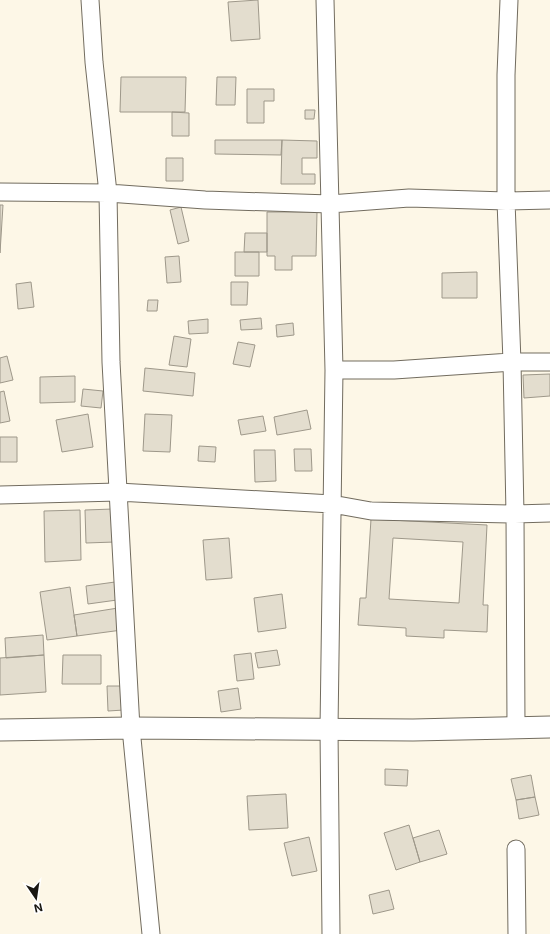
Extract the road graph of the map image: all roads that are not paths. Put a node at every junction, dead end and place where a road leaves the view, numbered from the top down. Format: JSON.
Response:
{"nodes":[{"id":1,"x":90,"y":0,"type":"edge"},
{"id":2,"x":325,"y":0,"type":"edge"},
{"id":3,"x":510,"y":0,"type":"edge"},
{"id":4,"x":0,"y":192,"type":"edge"},
{"id":5,"x":108,"y":193,"type":"junction"},
{"id":6,"x":550,"y":200,"type":"edge"},
{"id":7,"x":506,"y":201,"type":"junction"},
{"id":8,"x":330,"y":204,"type":"junction"},
{"id":9,"x":512,"y":362,"type":"junction"},
{"id":10,"x":550,"y":362,"type":"edge"},
{"id":11,"x":334,"y":370,"type":"junction"},
{"id":12,"x":118,"y":492,"type":"junction"},
{"id":13,"x":0,"y":495,"type":"edge"},
{"id":14,"x":332,"y":504,"type":"junction"},
{"id":15,"x":550,"y":513,"type":"edge"},
{"id":16,"x":515,"y":514,"type":"junction"},
{"id":17,"x":550,"y":727,"type":"edge"},
{"id":18,"x":131,"y":728,"type":"junction"},
{"id":19,"x":516,"y":728,"type":"junction"},
{"id":20,"x":329,"y":729,"type":"junction"},
{"id":21,"x":0,"y":730,"type":"edge"},
{"id":22,"x":516,"y":849,"type":"dead end"},
{"id":23,"x":151,"y":934,"type":"edge"},
{"id":24,"x":331,"y":934,"type":"edge"},
{"id":25,"x":517,"y":934,"type":"edge"}],
"edges":[{"from":1,"to":5,"type":"street"},
{"from":2,"to":8,"type":"street"},
{"from":3,"to":7,"type":"street"},
{"from":4,"to":5,"type":"street"},
{"from":5,"to":8,"type":"street"},
{"from":5,"to":12,"type":"street"},
{"from":6,"to":7,"type":"street"},
{"from":7,"to":8,"type":"street"},
{"from":7,"to":9,"type":"street"},
{"from":8,"to":11,"type":"street"},
{"from":9,"to":10,"type":"street"},
{"from":9,"to":11,"type":"street"},
{"from":9,"to":16,"type":"street"},
{"from":11,"to":14,"type":"street"},
{"from":12,"to":13,"type":"street"},
{"from":12,"to":14,"type":"street"},
{"from":12,"to":18,"type":"street"},
{"from":14,"to":16,"type":"street"},
{"from":14,"to":20,"type":"street"},
{"from":15,"to":16,"type":"street"},
{"from":16,"to":19,"type":"street"},
{"from":17,"to":19,"type":"main road"},
{"from":18,"to":20,"type":"main road"},
{"from":18,"to":21,"type":"main road"},
{"from":18,"to":23,"type":"street"},
{"from":19,"to":20,"type":"main road"},
{"from":20,"to":24,"type":"street"},
{"from":22,"to":25,"type":"street"}]}
